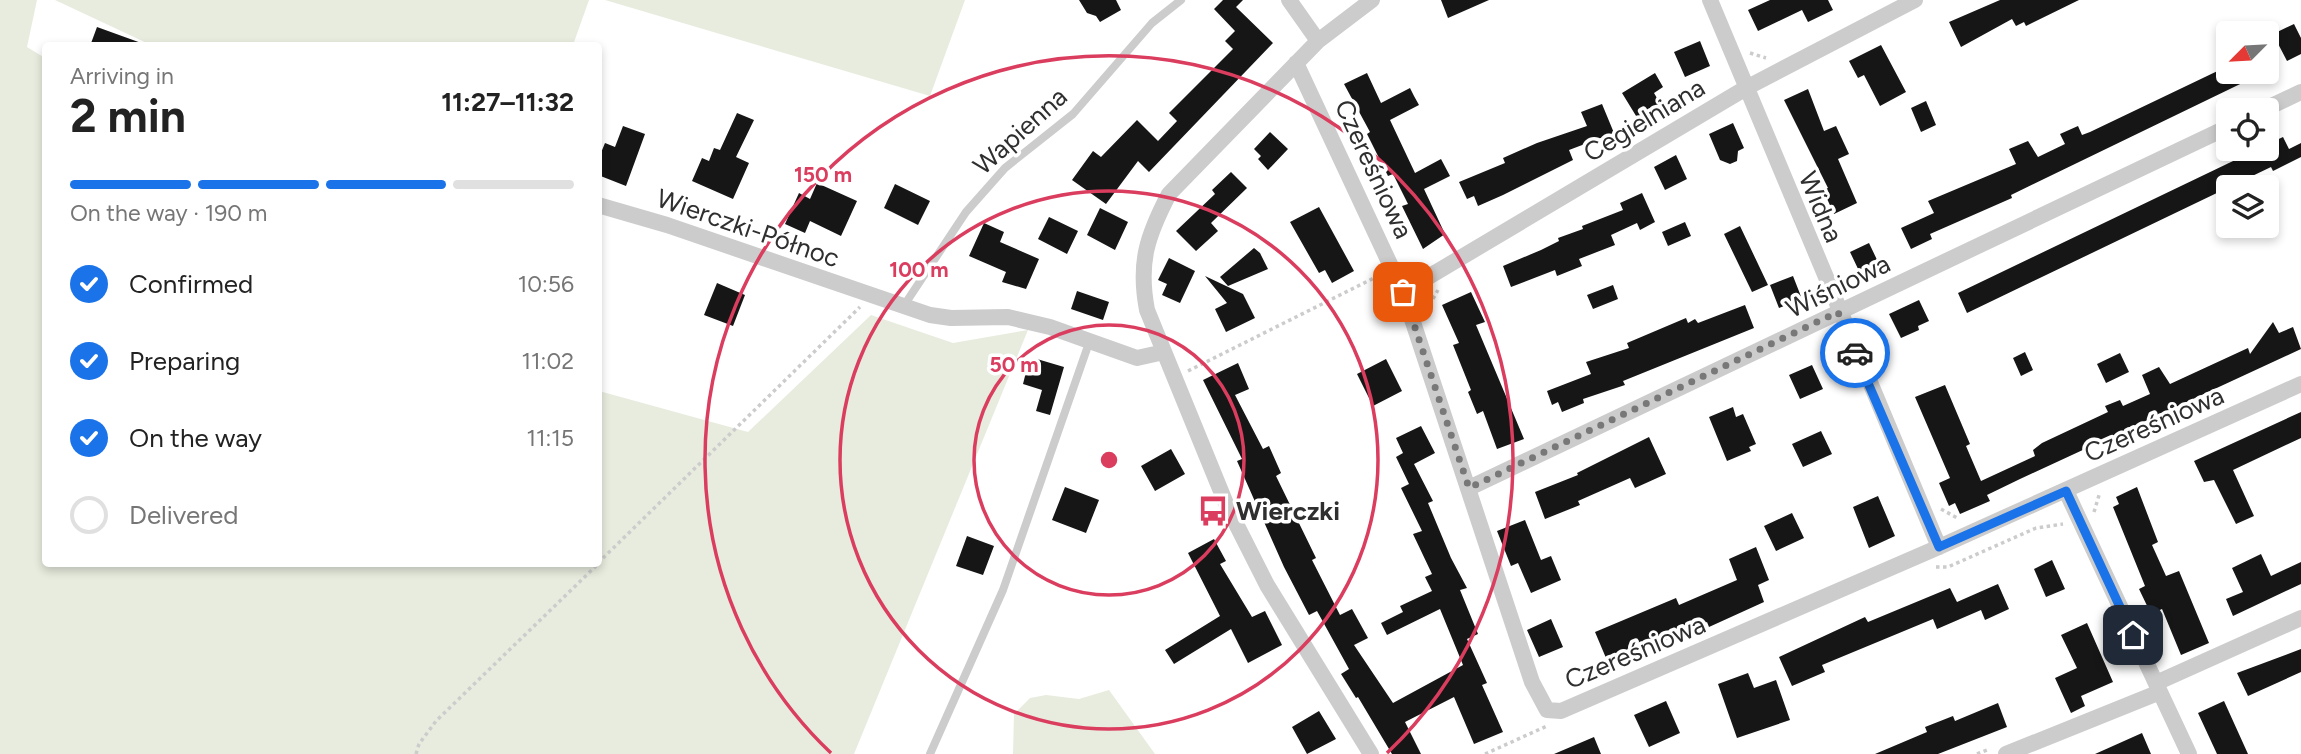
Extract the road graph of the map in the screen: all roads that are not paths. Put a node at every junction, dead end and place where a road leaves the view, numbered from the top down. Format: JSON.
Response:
{"nodes":[{"id":1,"x":1181,"y":0,"type":"edge"},
{"id":2,"x":1289,"y":0,"type":"edge"},
{"id":3,"x":1372,"y":0,"type":"edge"},
{"id":4,"x":1710,"y":0,"type":"edge"},
{"id":5,"x":1915,"y":0,"type":"edge"},
{"id":6,"x":1318,"y":41,"type":"junction"},
{"id":7,"x":1296,"y":63,"type":"junction"},
{"id":8,"x":1745,"y":88,"type":"junction"},
{"id":9,"x":2301,"y":92,"type":"edge"},
{"id":10,"x":2279,"y":102,"type":"edge"},
{"id":11,"x":2216,"y":133,"type":"edge"},
{"id":12,"x":602,"y":206,"type":"edge"},
{"id":13,"x":1403,"y":292,"type":"junction"},
{"id":14,"x":903,"y":307,"type":"junction"},
{"id":15,"x":1838,"y":312,"type":"junction"},
{"id":16,"x":1090,"y":340,"type":"junction"},
{"id":17,"x":1164,"y":352,"type":"junction"},
{"id":18,"x":2301,"y":384,"type":"edge"},
{"id":19,"x":1469,"y":488,"type":"junction"},
{"id":20,"x":2066,"y":491,"type":"junction"},
{"id":21,"x":1939,"y":547,"type":"junction"},
{"id":22,"x":2301,"y":618,"type":"edge"},
{"id":23,"x":2158,"y":688,"type":"junction"},
{"id":24,"x":930,"y":754,"type":"edge"},
{"id":25,"x":1371,"y":754,"type":"edge"},
{"id":26,"x":2006,"y":754,"type":"edge"},
{"id":27,"x":2189,"y":754,"type":"edge"}],
"edges":[{"from":1,"to":14,"type":"lane","name":"Wapienna"},
{"from":2,"to":6,"type":"street"},
{"from":3,"to":6,"type":"street"},
{"from":4,"to":8,"type":"street","name":"Widna"},
{"from":5,"to":8,"type":"street","name":"Cegielniana"},
{"from":6,"to":7,"type":"street"},
{"from":7,"to":13,"type":"street","name":"Czereśniowa"},
{"from":7,"to":17,"type":"street"},
{"from":8,"to":13,"type":"street","name":"Cegielniana"},
{"from":8,"to":15,"type":"street","name":"Widna"},
{"from":9,"to":10,"type":"street"},
{"from":11,"to":15,"type":"street","name":"Wiśniowa"},
{"from":12,"to":14,"type":"street","name":"Wierczki-Północ"},
{"from":13,"to":19,"type":"street","name":"Czereśniowa"},
{"from":14,"to":16,"type":"street","name":"Wierczki-Północ"},
{"from":15,"to":19,"type":"street","name":"Wiśniowa"},
{"from":15,"to":21,"type":"street","name":"Widna"},
{"from":16,"to":17,"type":"street","name":"Wierczki-Północ"},
{"from":16,"to":24,"type":"lane"},
{"from":17,"to":25,"type":"street"},
{"from":18,"to":20,"type":"street","name":"Czereśniowa"},
{"from":19,"to":21,"type":"street","name":"Czereśniowa"},
{"from":20,"to":21,"type":"street","name":"Czereśniowa"},
{"from":20,"to":23,"type":"street"},
{"from":22,"to":23,"type":"street"},
{"from":23,"to":26,"type":"street"},
{"from":23,"to":27,"type":"street"}]}
